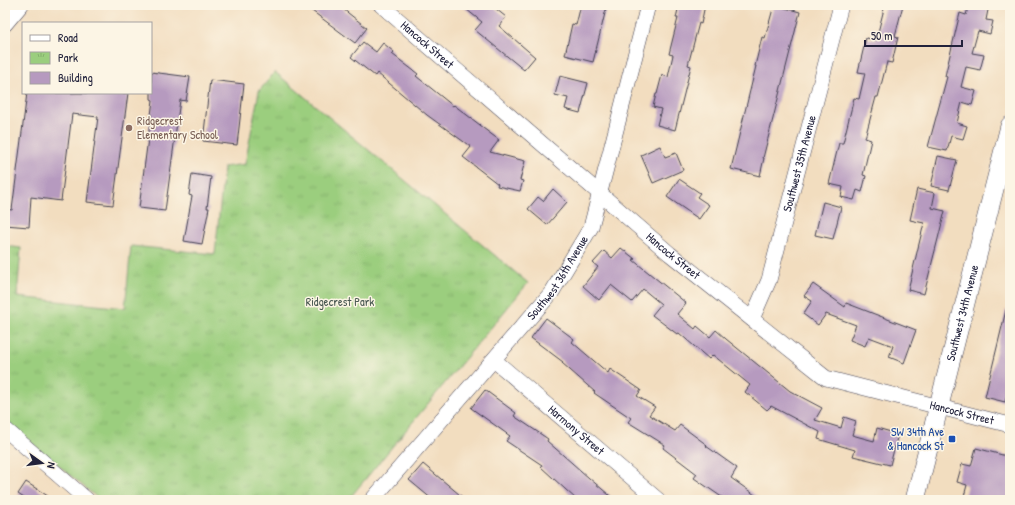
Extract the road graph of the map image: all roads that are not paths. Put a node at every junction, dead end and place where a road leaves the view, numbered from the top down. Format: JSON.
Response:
{"nodes":[{"id":1,"x":21,"y":5,"type":"edge"},
{"id":2,"x":381,"y":5,"type":"edge"},
{"id":3,"x":648,"y":5,"type":"edge"},
{"id":4,"x":841,"y":5,"type":"edge"},
{"id":5,"x":5,"y":24,"type":"edge"},
{"id":6,"x":1010,"y":126,"type":"edge"},
{"id":7,"x":600,"y":193,"type":"junction"},
{"id":8,"x":752,"y":319,"type":"junction"},
{"id":9,"x":494,"y":360,"type":"junction"},
{"id":10,"x":938,"y":406,"type":"junction"},
{"id":11,"x":1010,"y":425,"type":"edge"},
{"id":12,"x":5,"y":429,"type":"edge"},
{"id":13,"x":87,"y":500,"type":"edge"},
{"id":14,"x":372,"y":500,"type":"edge"},
{"id":15,"x":658,"y":500,"type":"edge"},
{"id":16,"x":915,"y":500,"type":"edge"}],
"edges":[{"from":1,"to":5,"type":"street"},
{"from":2,"to":7,"type":"street","name":"Hancock Street"},
{"from":3,"to":7,"type":"street","name":"Southwest 36th Avenue"},
{"from":4,"to":8,"type":"street","name":"Southwest 35th Avenue"},
{"from":6,"to":10,"type":"main road","name":"Southwest 34th Avenue"},
{"from":7,"to":8,"type":"street","name":"Hancock Street"},
{"from":7,"to":9,"type":"street","name":"Southwest 36th Avenue"},
{"from":8,"to":10,"type":"street","name":"Hancock Street"},
{"from":9,"to":14,"type":"street","name":"Southwest 36th Avenue"},
{"from":9,"to":15,"type":"street","name":"Harmony Street"},
{"from":10,"to":11,"type":"street","name":"Hancock Street"},
{"from":10,"to":16,"type":"main road","name":"Southwest 34th Avenue"},
{"from":12,"to":13,"type":"street"}]}
